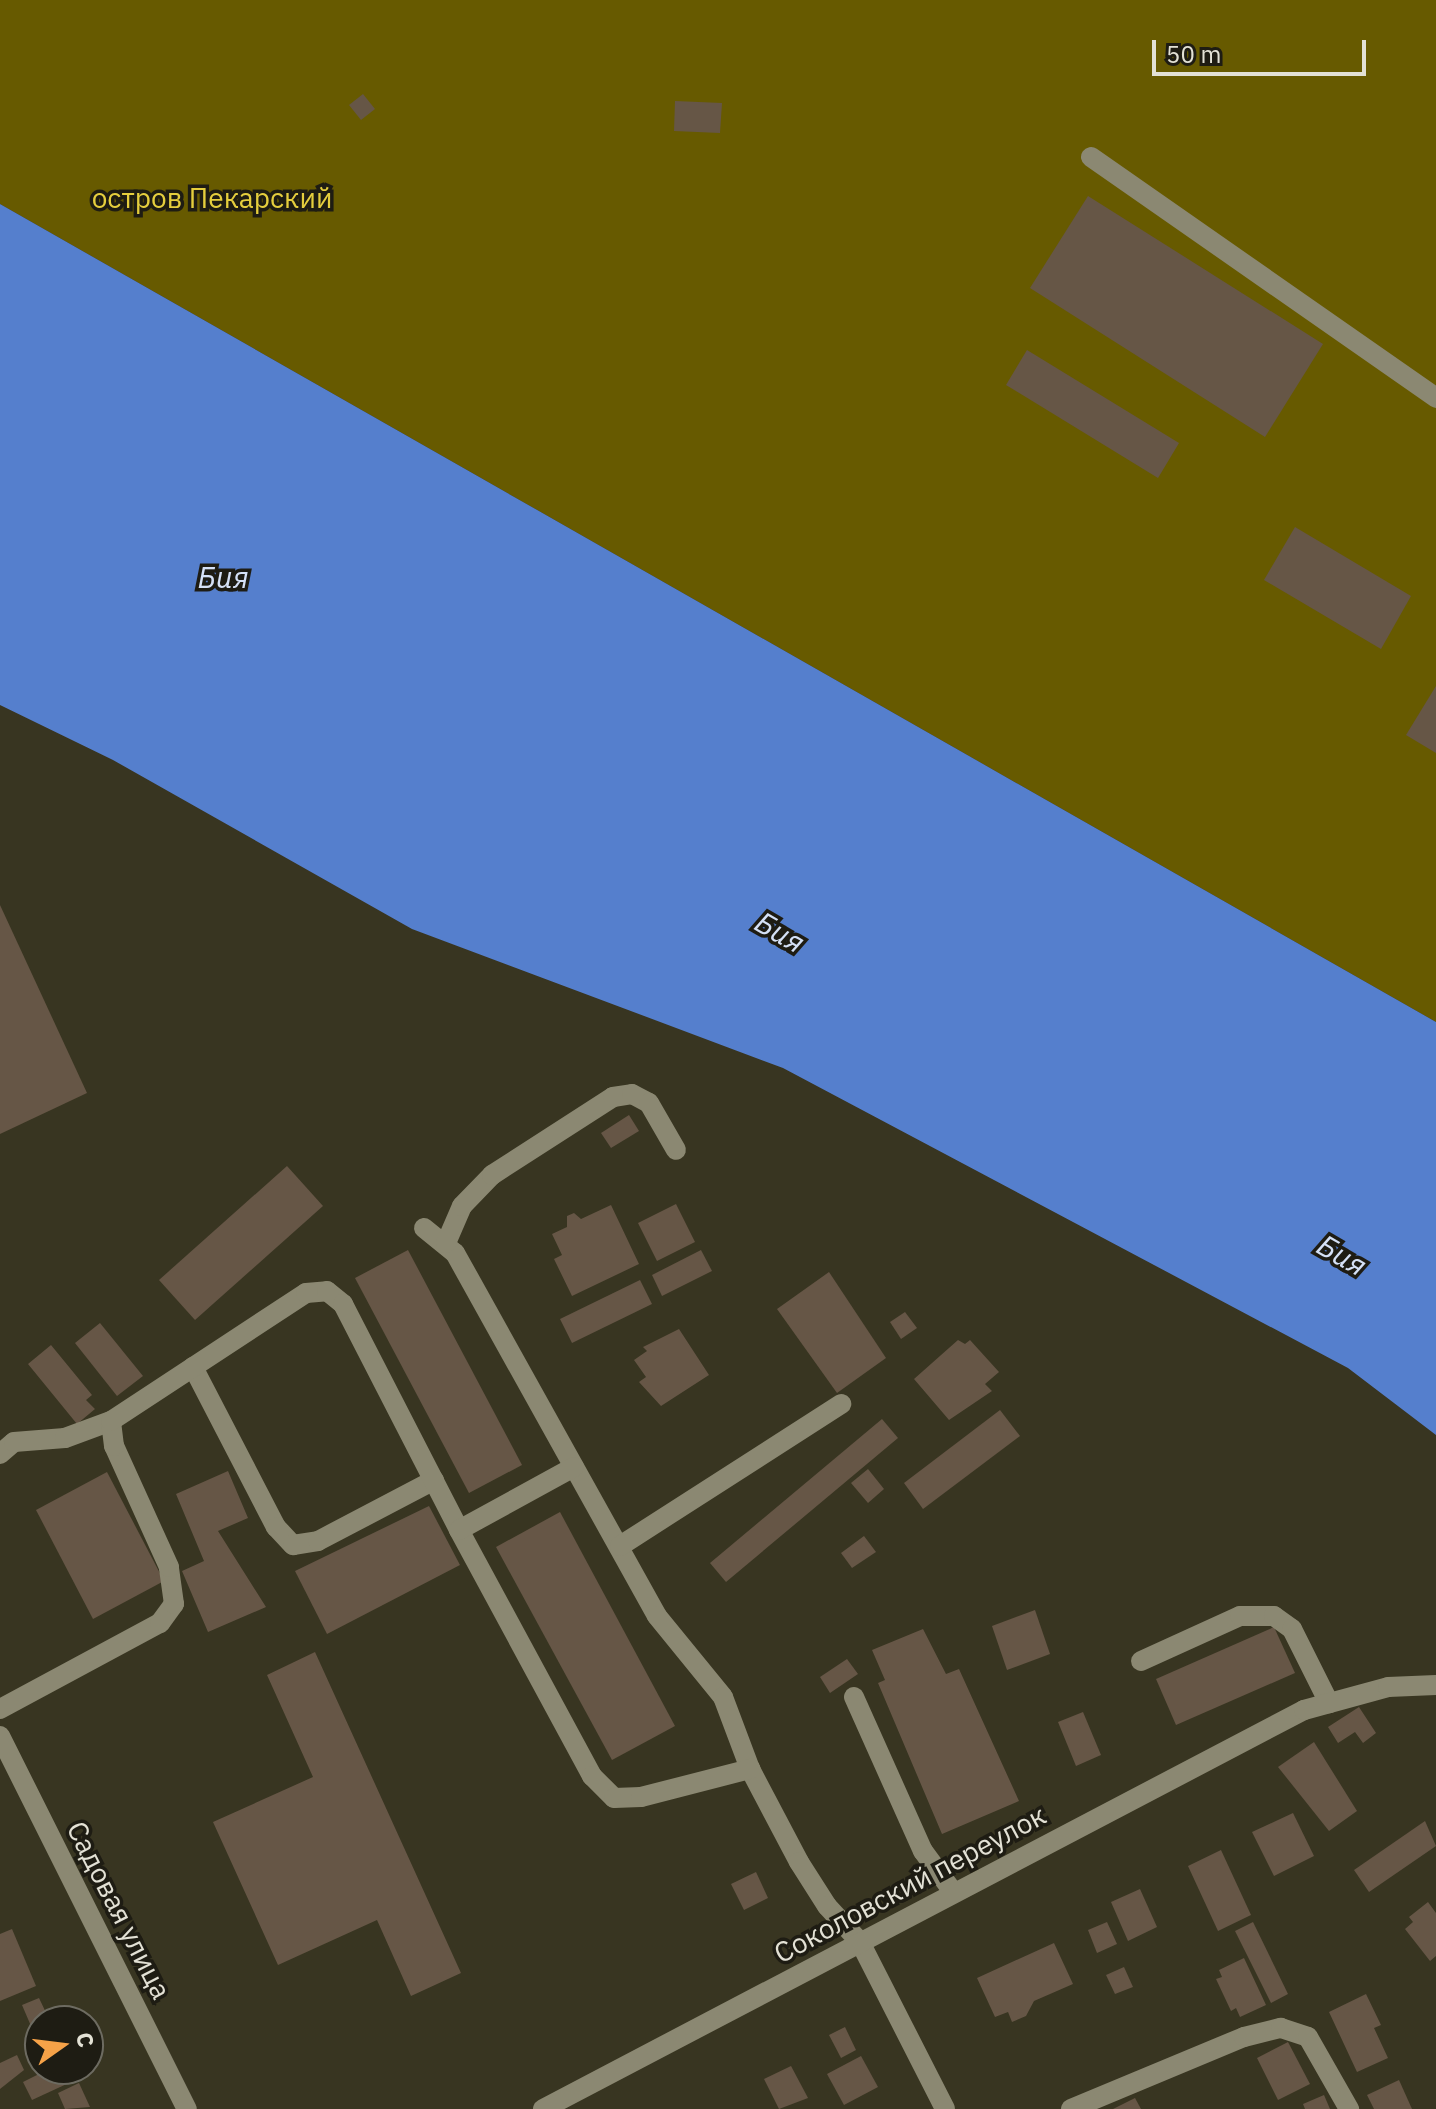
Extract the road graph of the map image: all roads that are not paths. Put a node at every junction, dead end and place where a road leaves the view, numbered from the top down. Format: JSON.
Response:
{"nodes":[{"id":1,"x":1091,"y":157,"type":"dead end"},
{"id":2,"x":1436,"y":398,"type":"edge"},
{"id":3,"x":676,"y":1150,"type":"dead end"},
{"id":4,"x":424,"y":1228,"type":"dead end"},
{"id":5,"x":446,"y":1243,"type":"junction"},
{"id":6,"x":193,"y":1367,"type":"junction"},
{"id":7,"x":841,"y":1404,"type":"dead end"},
{"id":8,"x":111,"y":1421,"type":"junction"},
{"id":9,"x":0,"y":1454,"type":"edge"},
{"id":10,"x":574,"y":1467,"type":"junction"},
{"id":11,"x":434,"y":1480,"type":"junction"},
{"id":12,"x":459,"y":1530,"type":"junction"},
{"id":13,"x":620,"y":1546,"type":"junction"},
{"id":14,"x":1141,"y":1661,"type":"dead end"},
{"id":15,"x":1436,"y":1685,"type":"edge"},
{"id":16,"x":854,"y":1697,"type":"dead end"},
{"id":17,"x":1329,"y":1703,"type":"junction"},
{"id":18,"x":0,"y":1709,"type":"edge"},
{"id":19,"x":0,"y":1736,"type":"edge"},
{"id":20,"x":750,"y":1769,"type":"junction"},
{"id":21,"x":954,"y":1893,"type":"junction"},
{"id":22,"x":860,"y":1942,"type":"junction"},
{"id":23,"x":187,"y":2109,"type":"edge"},
{"id":24,"x":543,"y":2109,"type":"edge"},
{"id":25,"x":945,"y":2109,"type":"edge"},
{"id":26,"x":1071,"y":2109,"type":"edge"},
{"id":27,"x":1349,"y":2109,"type":"edge"}],
"edges":[{"from":1,"to":2,"type":"street"},
{"from":3,"to":5,"type":"street"},
{"from":4,"to":5,"type":"street"},
{"from":5,"to":10,"type":"street"},
{"from":6,"to":8,"type":"street"},
{"from":6,"to":11,"type":"street"},
{"from":6,"to":11,"type":"street"},
{"from":7,"to":13,"type":"street"},
{"from":8,"to":9,"type":"street"},
{"from":8,"to":18,"type":"street"},
{"from":10,"to":12,"type":"street"},
{"from":10,"to":13,"type":"street"},
{"from":11,"to":12,"type":"street"},
{"from":12,"to":20,"type":"street"},
{"from":13,"to":20,"type":"street"},
{"from":14,"to":17,"type":"street"},
{"from":15,"to":17,"type":"street","name":"Соколовский переулок"},
{"from":16,"to":21,"type":"street"},
{"from":17,"to":21,"type":"street","name":"Соколовский переулок"},
{"from":19,"to":23,"type":"street","name":"Садовая улица"},
{"from":20,"to":22,"type":"street"},
{"from":21,"to":22,"type":"street","name":"Соколовский переулок"},
{"from":22,"to":24,"type":"street","name":"Соколовский переулок"},
{"from":22,"to":25,"type":"street"},
{"from":26,"to":27,"type":"street"}]}
